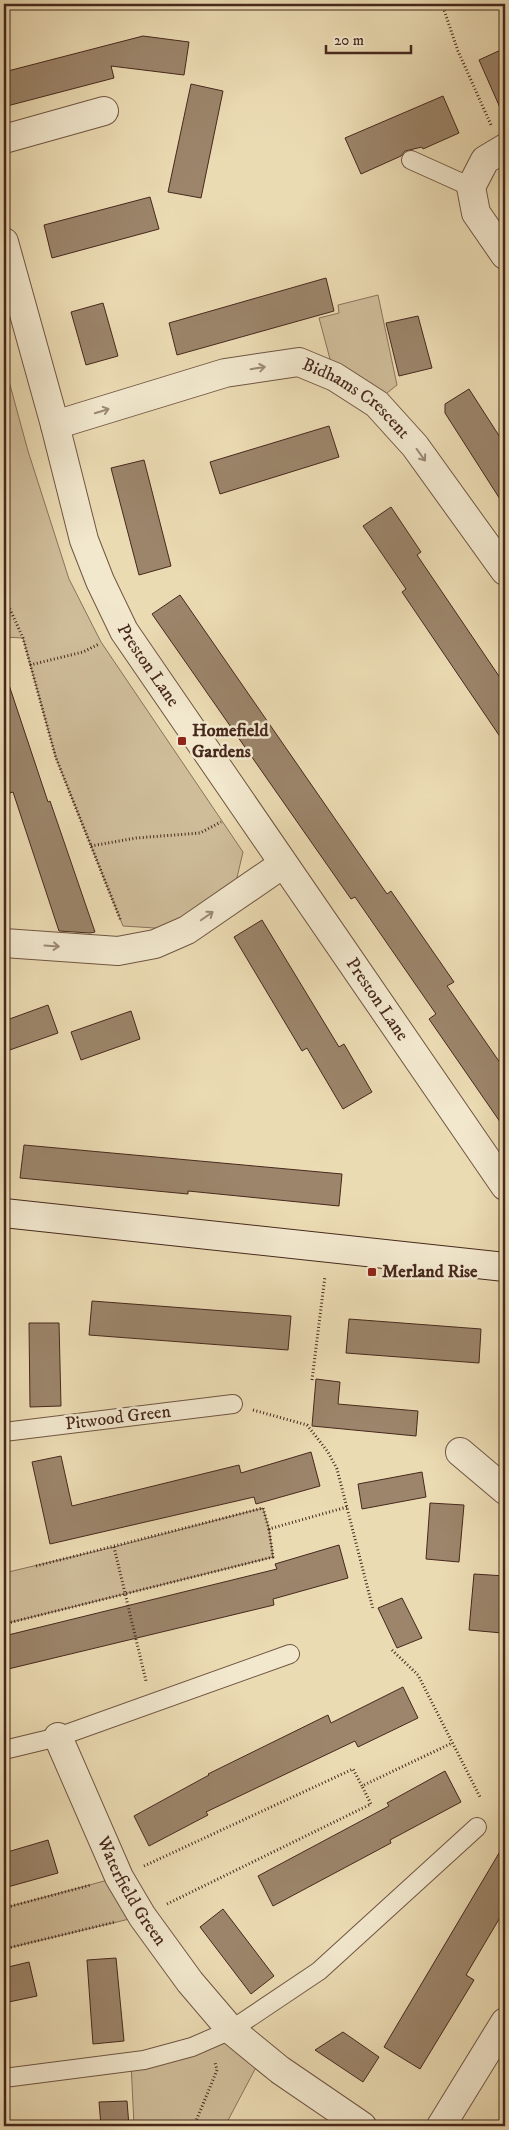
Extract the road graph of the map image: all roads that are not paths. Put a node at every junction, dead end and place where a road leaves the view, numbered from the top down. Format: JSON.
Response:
{"nodes":[{"id":1,"x":104,"y":111,"type":"dead end"},
{"id":2,"x":4,"y":139,"type":"edge"},
{"id":3,"x":503,"y":148,"type":"edge"},
{"id":4,"x":411,"y":160,"type":"dead end"},
{"id":5,"x":471,"y":187,"type":"junction"},
{"id":6,"x":4,"y":242,"type":"edge"},
{"id":7,"x":505,"y":255,"type":"edge"},
{"id":8,"x":55,"y":426,"type":"junction"},
{"id":9,"x":505,"y":571,"type":"edge"},
{"id":10,"x":283,"y":864,"type":"junction"},
{"id":11,"x":4,"y":943,"type":"edge"},
{"id":12,"x":505,"y":1186,"type":"edge"},
{"id":13,"x":4,"y":1212,"type":"edge"},
{"id":14,"x":505,"y":1267,"type":"edge"},
{"id":15,"x":232,"y":1404,"type":"road end"},
{"id":16,"x":4,"y":1432,"type":"edge"},
{"id":17,"x":460,"y":1452,"type":"dead end"},
{"id":18,"x":505,"y":1490,"type":"edge"},
{"id":19,"x":290,"y":1654,"type":"dead end"},
{"id":20,"x":58,"y":1737,"type":"junction"},
{"id":21,"x":4,"y":1750,"type":"edge"},
{"id":22,"x":477,"y":1827,"type":"dead end"},
{"id":23,"x":505,"y":2022,"type":"edge"},
{"id":24,"x":220,"y":2035,"type":"junction"},
{"id":25,"x":4,"y":2078,"type":"edge"},
{"id":26,"x":449,"y":2121,"type":"edge"},
{"id":27,"x":362,"y":2126,"type":"edge"}],
"edges":[{"from":1,"to":2,"type":"street"},
{"from":3,"to":5,"type":"street"},
{"from":4,"to":5,"type":"lane"},
{"from":5,"to":7,"type":"street"},
{"from":6,"to":8,"type":"street","name":"Preston Lane"},
{"from":8,"to":9,"type":"street","name":"Bidhams Crescent","one_way":true},
{"from":8,"to":10,"type":"street","name":"Preston Lane"},
{"from":11,"to":10,"type":"street","one_way":true},
{"from":10,"to":12,"type":"street","name":"Preston Lane"},
{"from":13,"to":14,"type":"street"},
{"from":15,"to":16,"type":"lane","name":"Pitwood Green"},
{"from":17,"to":18,"type":"street"},
{"from":19,"to":20,"type":"lane"},
{"from":20,"to":21,"type":"lane"},
{"from":20,"to":24,"type":"street","name":"Waterfield Green"},
{"from":22,"to":24,"type":"lane"},
{"from":23,"to":26,"type":"street"},
{"from":24,"to":25,"type":"lane"},
{"from":24,"to":27,"type":"street","name":"Waterfield Green"}]}
